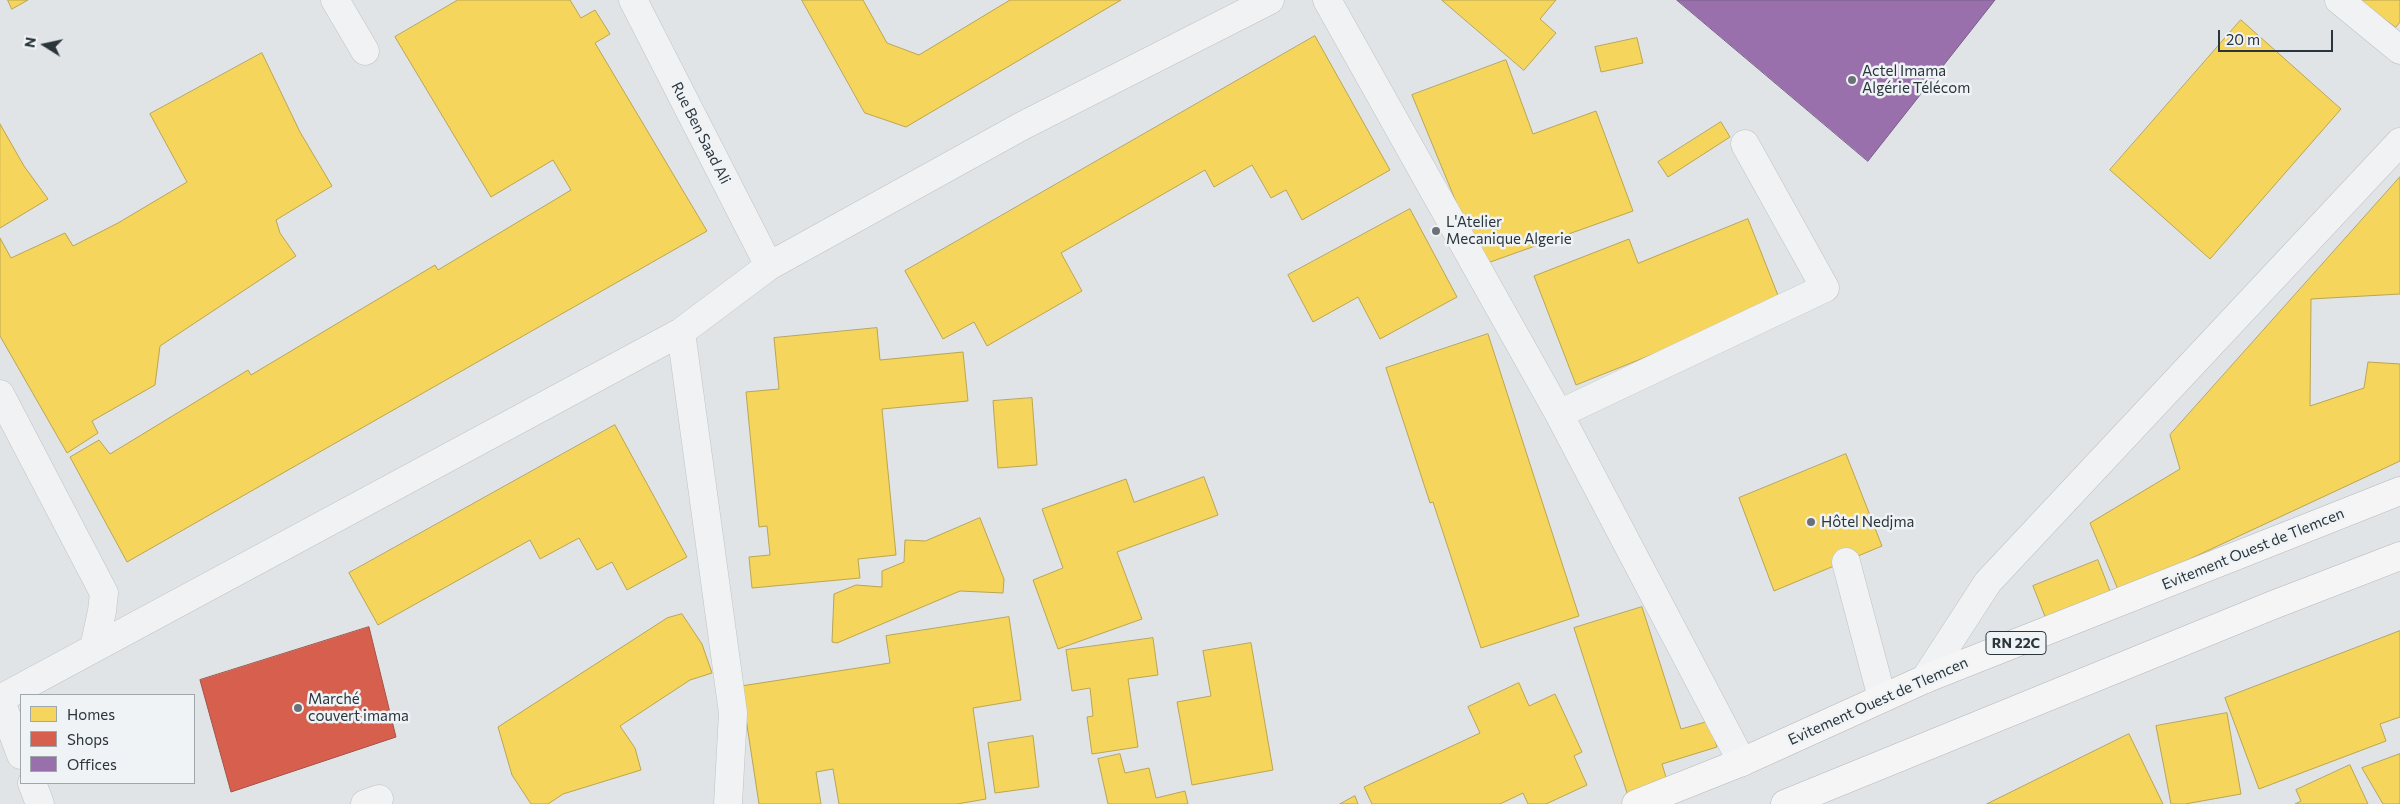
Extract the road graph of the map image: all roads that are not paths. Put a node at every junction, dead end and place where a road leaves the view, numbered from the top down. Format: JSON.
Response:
{"nodes":[{"id":1,"x":335,"y":0,"type":"edge"},
{"id":2,"x":633,"y":0,"type":"edge"},
{"id":3,"x":1270,"y":0,"type":"edge"},
{"id":4,"x":1327,"y":0,"type":"edge"},
{"id":5,"x":2339,"y":0,"type":"edge"},
{"id":6,"x":2400,"y":50,"type":"edge"},
{"id":7,"x":365,"y":51,"type":"dead end"},
{"id":8,"x":2400,"y":142,"type":"edge"},
{"id":9,"x":1745,"y":144,"type":"dead end"},
{"id":10,"x":769,"y":266,"type":"junction"},
{"id":11,"x":682,"y":332,"type":"junction"},
{"id":12,"x":0,"y":394,"type":"edge"},
{"id":13,"x":1559,"y":414,"type":"junction"},
{"id":14,"x":2400,"y":491,"type":"edge"},
{"id":15,"x":2400,"y":556,"type":"edge"},
{"id":16,"x":1846,"y":562,"type":"dead end"},
{"id":17,"x":94,"y":648,"type":"junction"},
{"id":18,"x":1925,"y":678,"type":"junction"},
{"id":19,"x":1882,"y":698,"type":"junction"},
{"id":20,"x":0,"y":699,"type":"edge"},
{"id":21,"x":20,"y":752,"type":"edge"},
{"id":22,"x":1742,"y":762,"type":"junction"},
{"id":23,"x":32,"y":784,"type":"edge"},
{"id":24,"x":40,"y":804,"type":"edge"},
{"id":25,"x":728,"y":804,"type":"edge"},
{"id":26,"x":1636,"y":804,"type":"edge"},
{"id":27,"x":1785,"y":804,"type":"edge"}],
"edges":[{"from":1,"to":7,"type":"street"},
{"from":2,"to":10,"type":"street","name":"Rue Ben Saad Ali"},
{"from":3,"to":10,"type":"street"},
{"from":4,"to":13,"type":"street"},
{"from":5,"to":6,"type":"street"},
{"from":8,"to":18,"type":"street"},
{"from":9,"to":13,"type":"street"},
{"from":10,"to":11,"type":"street"},
{"from":11,"to":17,"type":"street"},
{"from":11,"to":25,"type":"street"},
{"from":12,"to":17,"type":"street"},
{"from":13,"to":22,"type":"street"},
{"from":14,"to":18,"type":"highway","name":"Evitement Ouest de Tlemcen","number":"RN 22C"},
{"from":15,"to":27,"type":"highway"},
{"from":16,"to":19,"type":"street"},
{"from":17,"to":20,"type":"street"},
{"from":18,"to":19,"type":"highway","name":"Evitement Ouest de Tlemcen","number":"RN 22C"},
{"from":19,"to":22,"type":"highway","name":"Evitement Ouest de Tlemcen","number":"RN 22C"},
{"from":20,"to":21,"type":"street"},
{"from":22,"to":26,"type":"highway","name":"Evitement Ouest de Tlemcen","number":"RN 22C"},
{"from":23,"to":24,"type":"street"}]}
